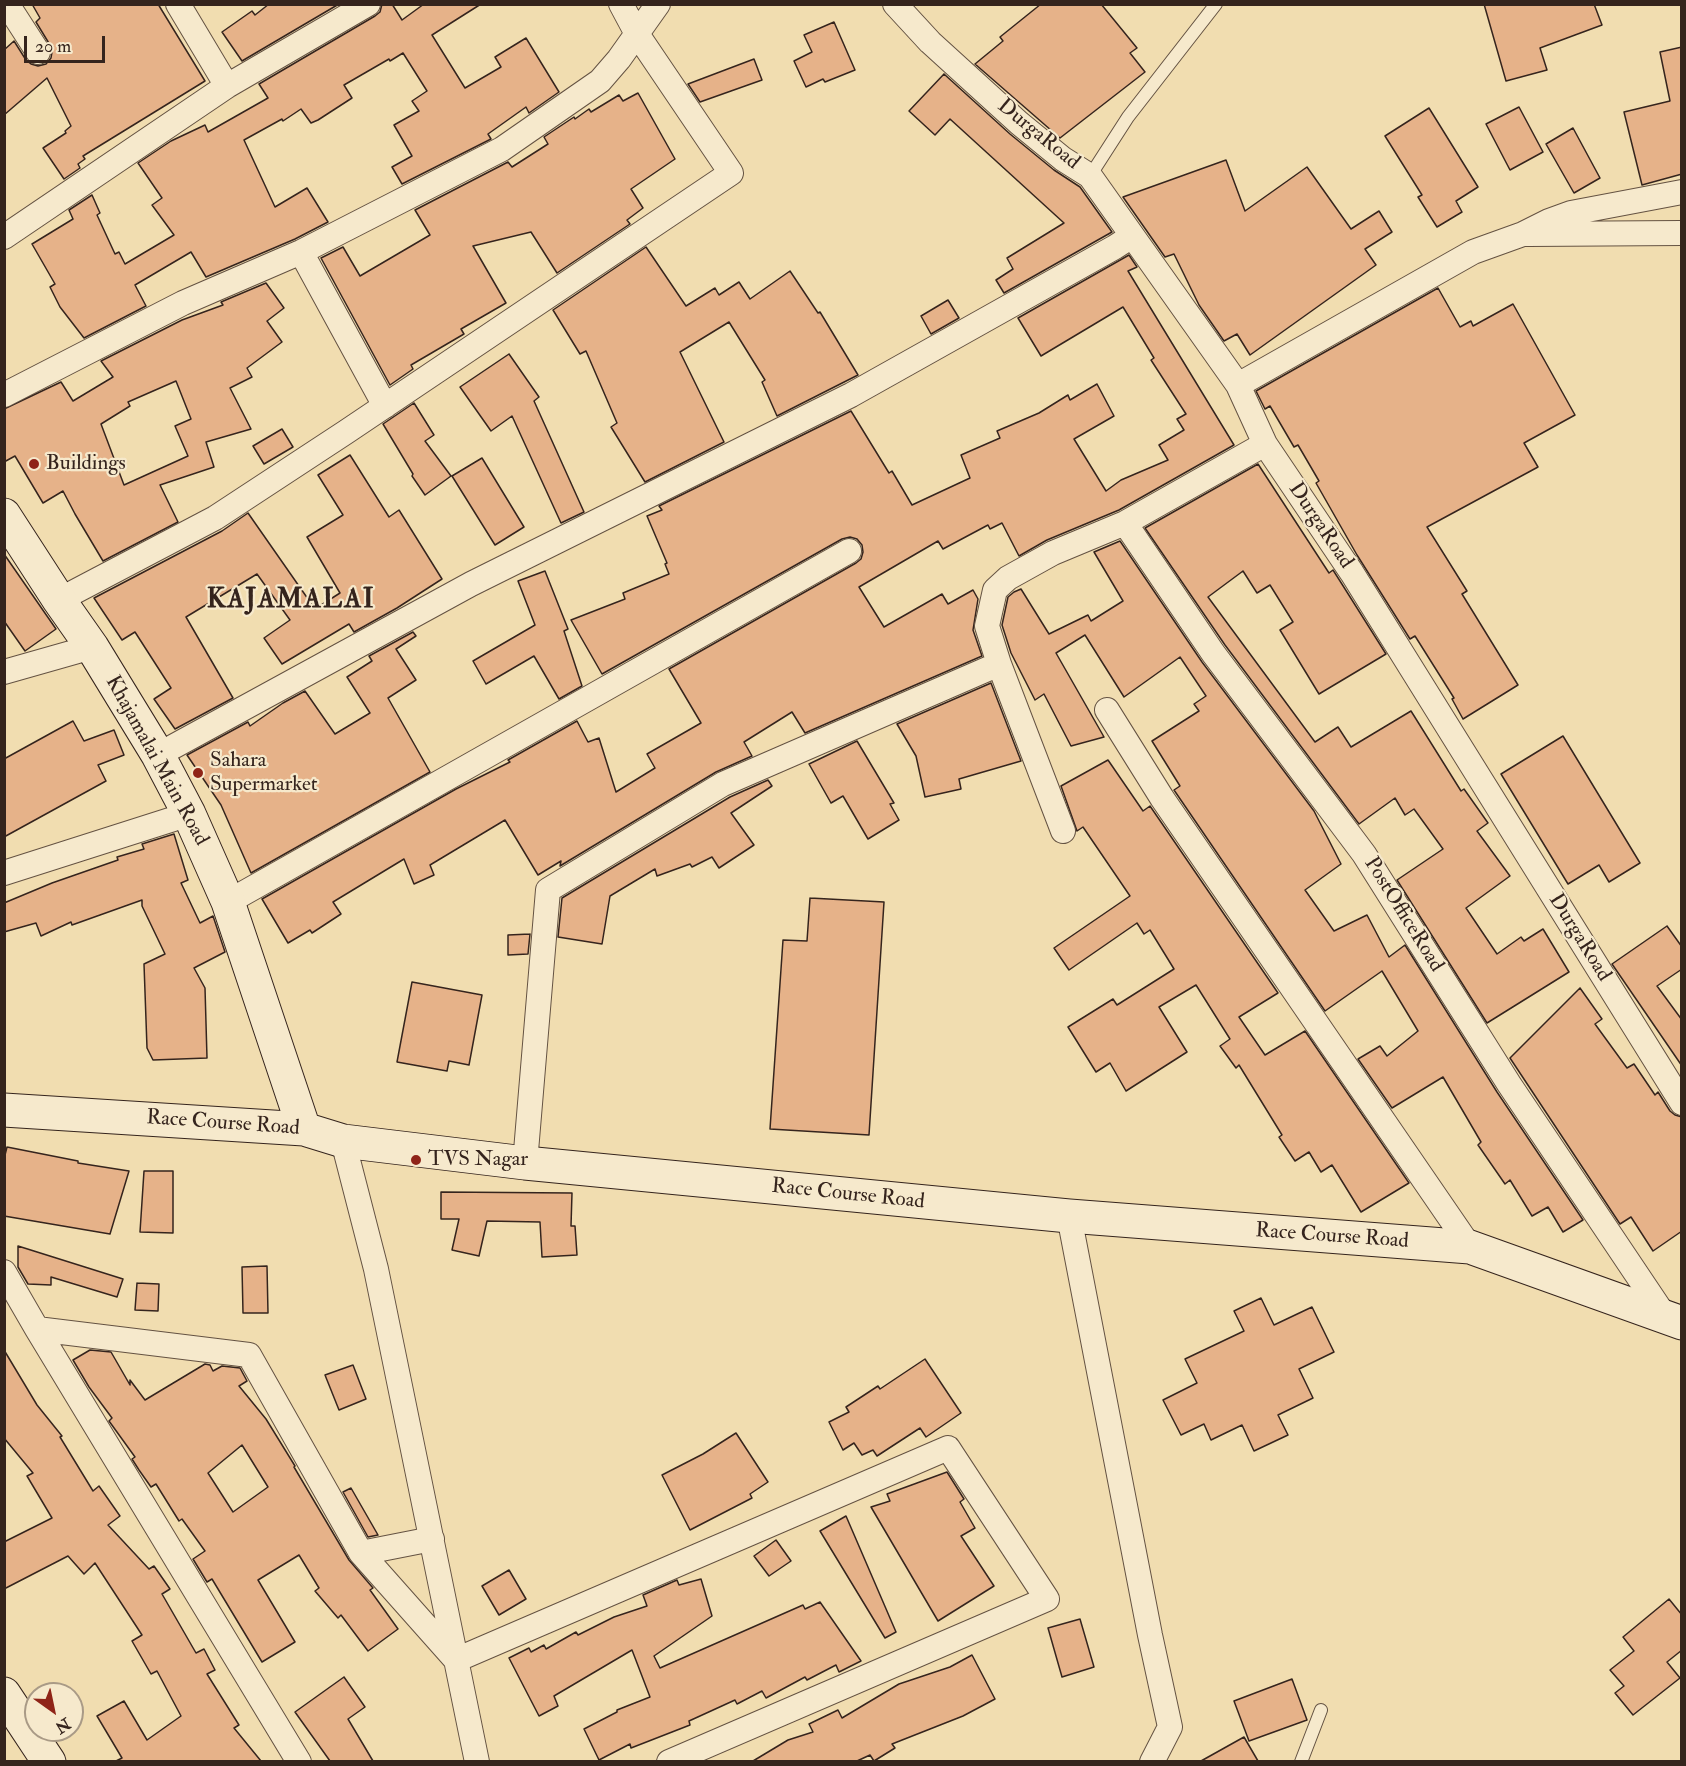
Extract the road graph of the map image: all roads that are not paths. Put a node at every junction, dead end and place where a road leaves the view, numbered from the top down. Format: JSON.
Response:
{"nodes":[{"id":1,"x":7,"y":4,"type":"edge"},
{"id":2,"x":178,"y":4,"type":"edge"},
{"id":3,"x":368,"y":4,"type":"edge"},
{"id":4,"x":621,"y":4,"type":"edge"},
{"id":5,"x":658,"y":4,"type":"edge"},
{"id":6,"x":895,"y":4,"type":"edge"},
{"id":7,"x":1216,"y":4,"type":"edge"},
{"id":8,"x":637,"y":34,"type":"junction"},
{"id":9,"x":38,"y":52,"type":"dead end"},
{"id":10,"x":227,"y":86,"type":"junction"},
{"id":11,"x":1090,"y":176,"type":"junction"},
{"id":12,"x":1682,"y":192,"type":"edge"},
{"id":13,"x":1682,"y":233,"type":"edge"},
{"id":14,"x":1523,"y":234,"type":"junction"},
{"id":15,"x":1132,"y":236,"type":"junction"},
{"id":16,"x":4,"y":237,"type":"edge"},
{"id":17,"x":301,"y":252,"type":"junction"},
{"id":18,"x":1238,"y":385,"type":"junction"},
{"id":19,"x":4,"y":395,"type":"edge"},
{"id":20,"x":386,"y":406,"type":"junction"},
{"id":21,"x":1265,"y":444,"type":"junction"},
{"id":22,"x":4,"y":515,"type":"edge"},
{"id":23,"x":1125,"y":523,"type":"junction"},
{"id":24,"x":849,"y":551,"type":"dead end"},
{"id":25,"x":59,"y":600,"type":"junction"},
{"id":26,"x":92,"y":647,"type":"junction"},
{"id":27,"x":999,"y":664,"type":"junction"},
{"id":28,"x":4,"y":672,"type":"edge"},
{"id":29,"x":1107,"y":710,"type":"dead end"},
{"id":30,"x":158,"y":754,"type":"junction"},
{"id":31,"x":189,"y":813,"type":"junction"},
{"id":32,"x":1063,"y":831,"type":"dead end"},
{"id":33,"x":4,"y":873,"type":"edge"},
{"id":34,"x":228,"y":902,"type":"junction"},
{"id":35,"x":1682,"y":1103,"type":"edge"},
{"id":36,"x":4,"y":1110,"type":"edge"},
{"id":37,"x":304,"y":1129,"type":"junction"},
{"id":38,"x":343,"y":1141,"type":"junction"},
{"id":39,"x":525,"y":1163,"type":"junction"},
{"id":40,"x":1069,"y":1216,"type":"junction"},
{"id":41,"x":1470,"y":1247,"type":"junction"},
{"id":42,"x":4,"y":1272,"type":"edge"},
{"id":43,"x":1674,"y":1320,"type":"edge"},
{"id":44,"x":37,"y":1329,"type":"junction"},
{"id":45,"x":432,"y":1539,"type":"junction"},
{"id":46,"x":361,"y":1553,"type":"junction"},
{"id":47,"x":456,"y":1660,"type":"junction"},
{"id":48,"x":4,"y":1694,"type":"edge"},
{"id":49,"x":1321,"y":1710,"type":"dead end"},
{"id":50,"x":49,"y":1761,"type":"edge"},
{"id":51,"x":299,"y":1761,"type":"edge"},
{"id":52,"x":477,"y":1761,"type":"edge"},
{"id":53,"x":669,"y":1761,"type":"edge"},
{"id":54,"x":1152,"y":1761,"type":"edge"},
{"id":55,"x":1301,"y":1761,"type":"edge"}],
"edges":[{"from":1,"to":9,"type":"street"},
{"from":2,"to":10,"type":"street"},
{"from":3,"to":10,"type":"street"},
{"from":4,"to":8,"type":"street"},
{"from":5,"to":8,"type":"street"},
{"from":6,"to":11,"type":"street","name":"DurgaRoad"},
{"from":7,"to":11,"type":"lane"},
{"from":8,"to":17,"type":"street"},
{"from":8,"to":20,"type":"street"},
{"from":10,"to":16,"type":"street"},
{"from":11,"to":15,"type":"street","name":"DurgaRoad"},
{"from":12,"to":14,"type":"street"},
{"from":13,"to":14,"type":"street"},
{"from":14,"to":18,"type":"street"},
{"from":15,"to":18,"type":"street","name":"DurgaRoad"},
{"from":15,"to":30,"type":"street"},
{"from":17,"to":19,"type":"street"},
{"from":17,"to":20,"type":"street"},
{"from":18,"to":21,"type":"street","name":"DurgaRoad"},
{"from":20,"to":25,"type":"street"},
{"from":21,"to":23,"type":"street"},
{"from":21,"to":35,"type":"street","name":"DurgaRoad"},
{"from":22,"to":25,"type":"main road","name":"Khajamalai Main Road"},
{"from":23,"to":27,"type":"street"},
{"from":23,"to":43,"type":"street","name":"PostOfficeRoad"},
{"from":24,"to":34,"type":"street"},
{"from":25,"to":26,"type":"main road","name":"Khajamalai Main Road"},
{"from":26,"to":28,"type":"street"},
{"from":26,"to":30,"type":"main road","name":"Khajamalai Main Road"},
{"from":27,"to":32,"type":"street"},
{"from":27,"to":39,"type":"street"},
{"from":29,"to":41,"type":"street"},
{"from":30,"to":31,"type":"main road","name":"Khajamalai Main Road"},
{"from":31,"to":33,"type":"street"},
{"from":31,"to":34,"type":"main road","name":"Khajamalai Main Road"},
{"from":34,"to":37,"type":"main road","name":"Khajamalai Main Road"},
{"from":36,"to":37,"type":"main road","name":"Race Course Road"},
{"from":37,"to":38,"type":"main road","name":"Race Course Road"},
{"from":38,"to":39,"type":"main road","name":"Race Course Road"},
{"from":38,"to":45,"type":"street"},
{"from":39,"to":40,"type":"main road","name":"Race Course Road"},
{"from":40,"to":41,"type":"main road","name":"Race Course Road"},
{"from":40,"to":54,"type":"street"},
{"from":41,"to":43,"type":"main road","name":"Race Course Road"},
{"from":42,"to":44,"type":"street"},
{"from":44,"to":46,"type":"street"},
{"from":44,"to":51,"type":"street"},
{"from":45,"to":46,"type":"street"},
{"from":45,"to":47,"type":"street"},
{"from":46,"to":47,"type":"street"},
{"from":47,"to":52,"type":"street"},
{"from":47,"to":53,"type":"street"},
{"from":48,"to":50,"type":"main road"},
{"from":49,"to":55,"type":"lane"}]}
